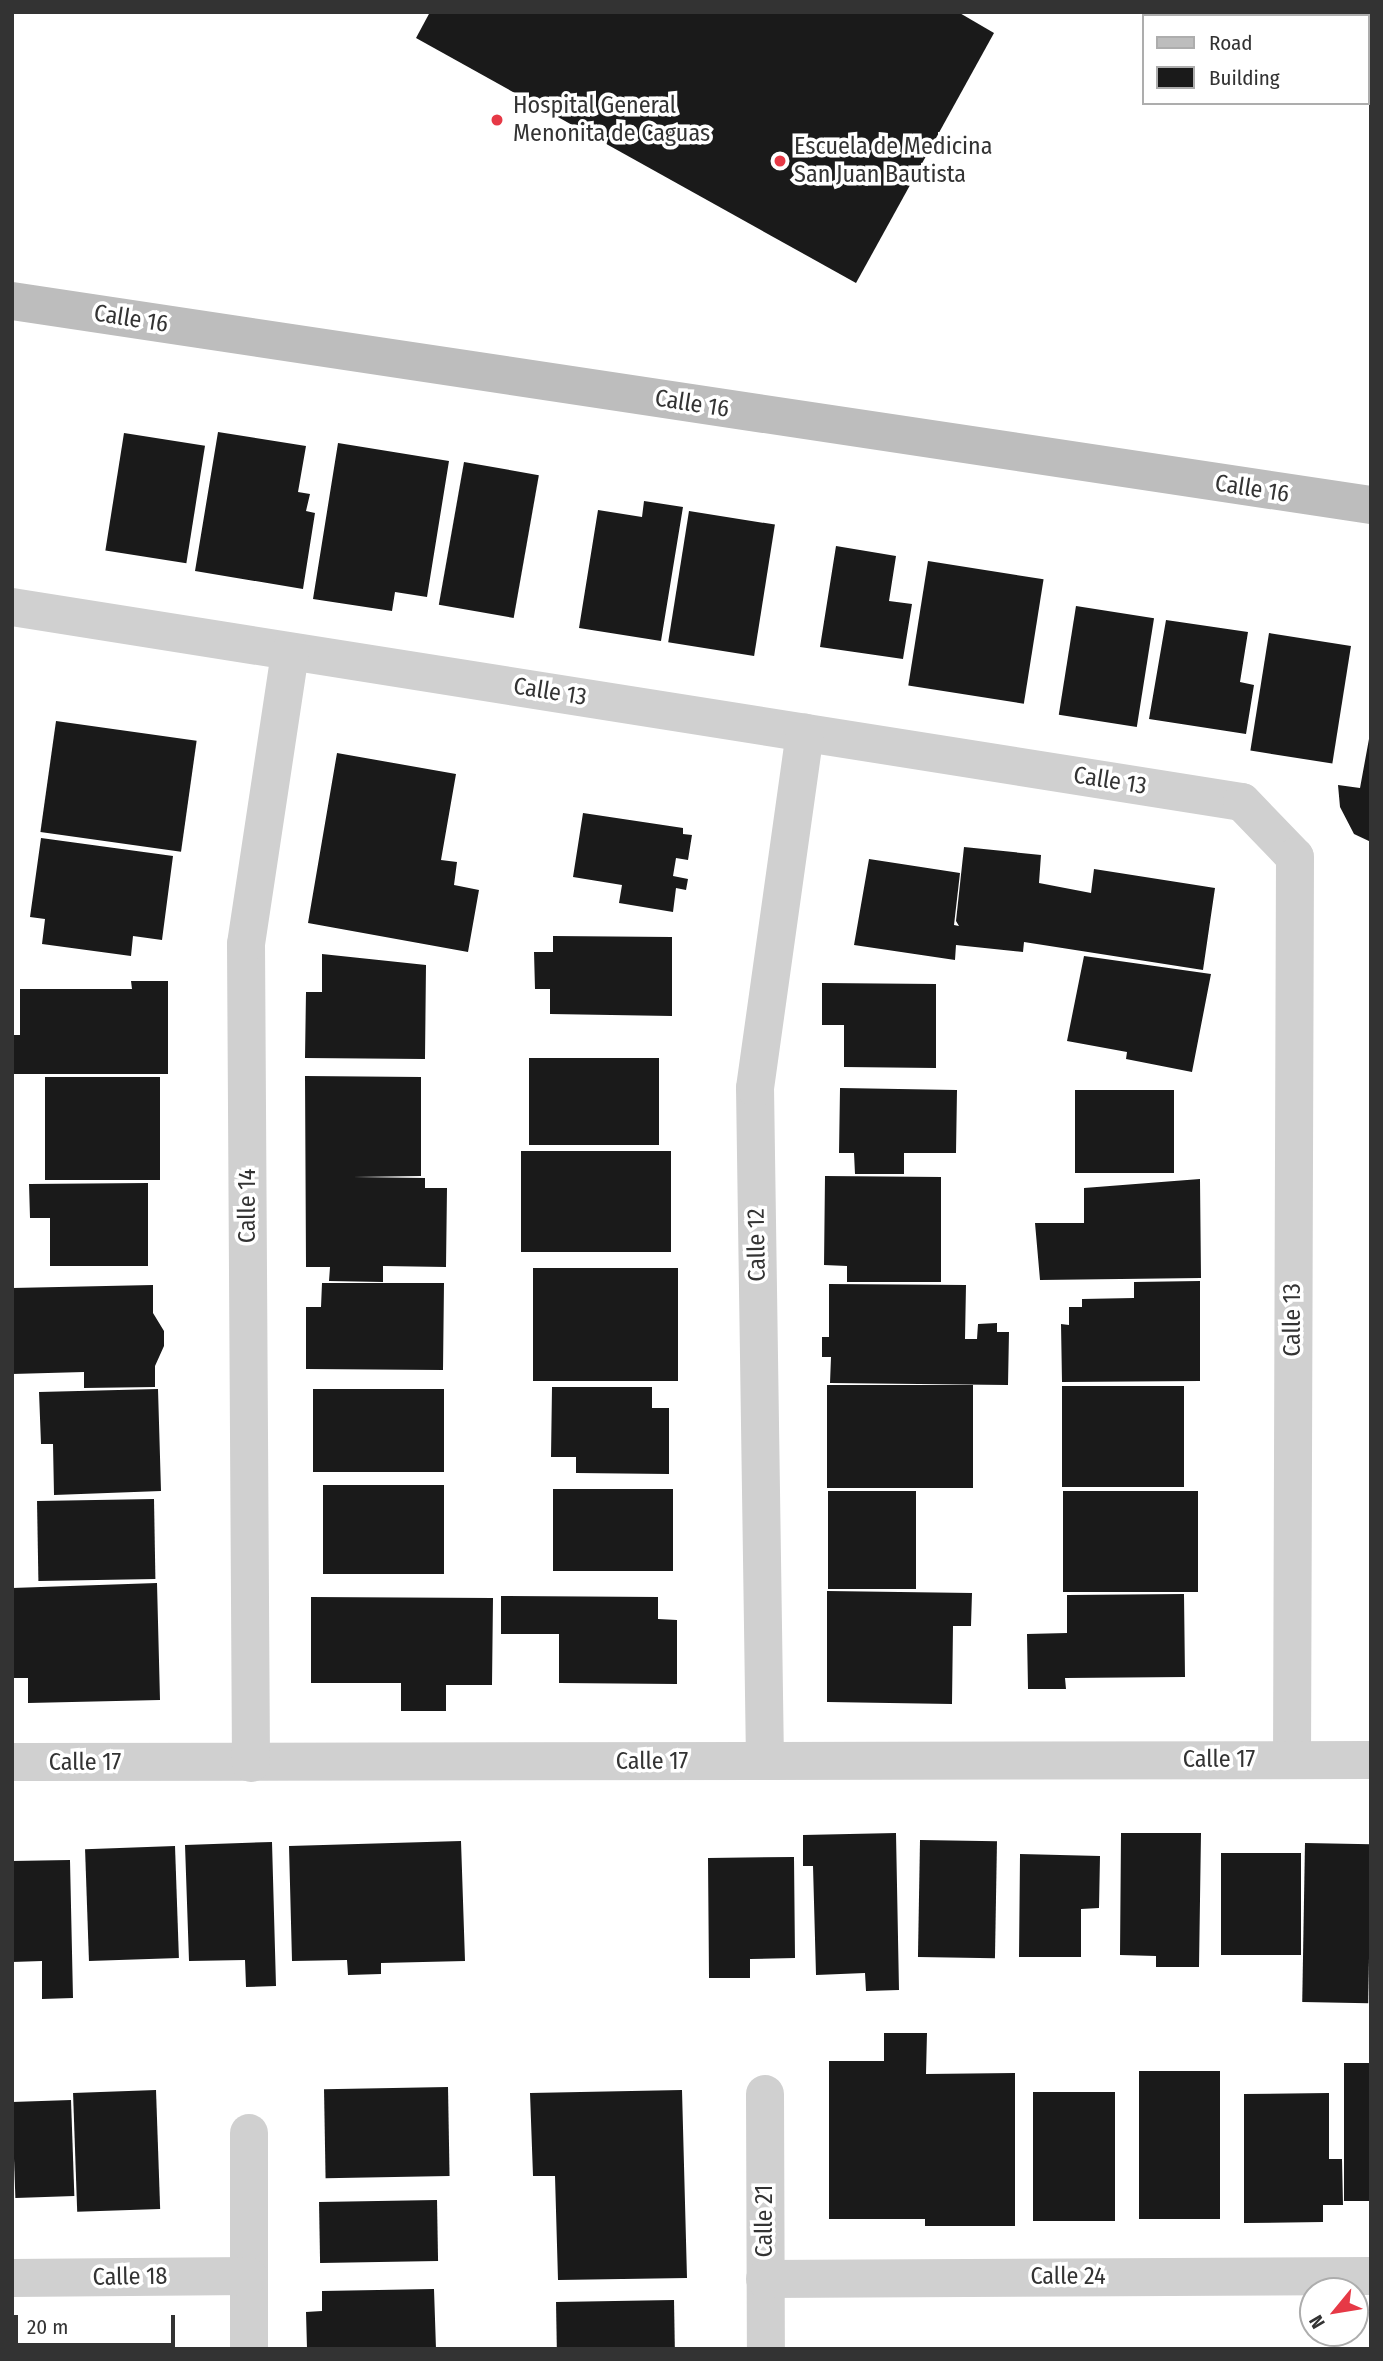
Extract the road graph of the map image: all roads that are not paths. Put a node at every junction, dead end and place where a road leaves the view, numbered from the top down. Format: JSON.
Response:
{"nodes":[{"id":1,"x":12,"y":301,"type":"edge"},
{"id":2,"x":1371,"y":505,"type":"edge"},
{"id":3,"x":12,"y":607,"type":"edge"},
{"id":4,"x":290,"y":652,"type":"junction"},
{"id":5,"x":805,"y":732,"type":"junction"},
{"id":6,"x":1292,"y":1759,"type":"junction"},
{"id":7,"x":1371,"y":1760,"type":"edge"},
{"id":8,"x":765,"y":1761,"type":"junction"},
{"id":9,"x":12,"y":1762,"type":"edge"},
{"id":10,"x":251,"y":1763,"type":"junction"},
{"id":11,"x":765,"y":2094,"type":"dead end"},
{"id":12,"x":249,"y":2133,"type":"dead end"},
{"id":13,"x":248,"y":2276,"type":"junction"},
{"id":14,"x":1371,"y":2276,"type":"edge"},
{"id":15,"x":12,"y":2278,"type":"edge"},
{"id":16,"x":765,"y":2278,"type":"junction"},
{"id":17,"x":249,"y":2349,"type":"edge"},
{"id":18,"x":766,"y":2349,"type":"edge"}],
"edges":[{"from":1,"to":2,"type":"street","name":"Calle 16"},
{"from":3,"to":4,"type":"street","name":"Calle 13"},
{"from":4,"to":5,"type":"street","name":"Calle 13"},
{"from":4,"to":10,"type":"street","name":"Calle 14"},
{"from":5,"to":6,"type":"street","name":"Calle 13"},
{"from":5,"to":8,"type":"street","name":"Calle 12"},
{"from":6,"to":7,"type":"street","name":"Calle 17"},
{"from":6,"to":8,"type":"street","name":"Calle 17"},
{"from":8,"to":10,"type":"street","name":"Calle 17"},
{"from":9,"to":10,"type":"street","name":"Calle 17"},
{"from":11,"to":16,"type":"street","name":"Calle 21"},
{"from":12,"to":13,"type":"street"},
{"from":13,"to":15,"type":"street","name":"Calle 18"},
{"from":13,"to":17,"type":"street"},
{"from":14,"to":16,"type":"street","name":"Calle 24"},
{"from":16,"to":18,"type":"street","name":"Calle 21"}]}
